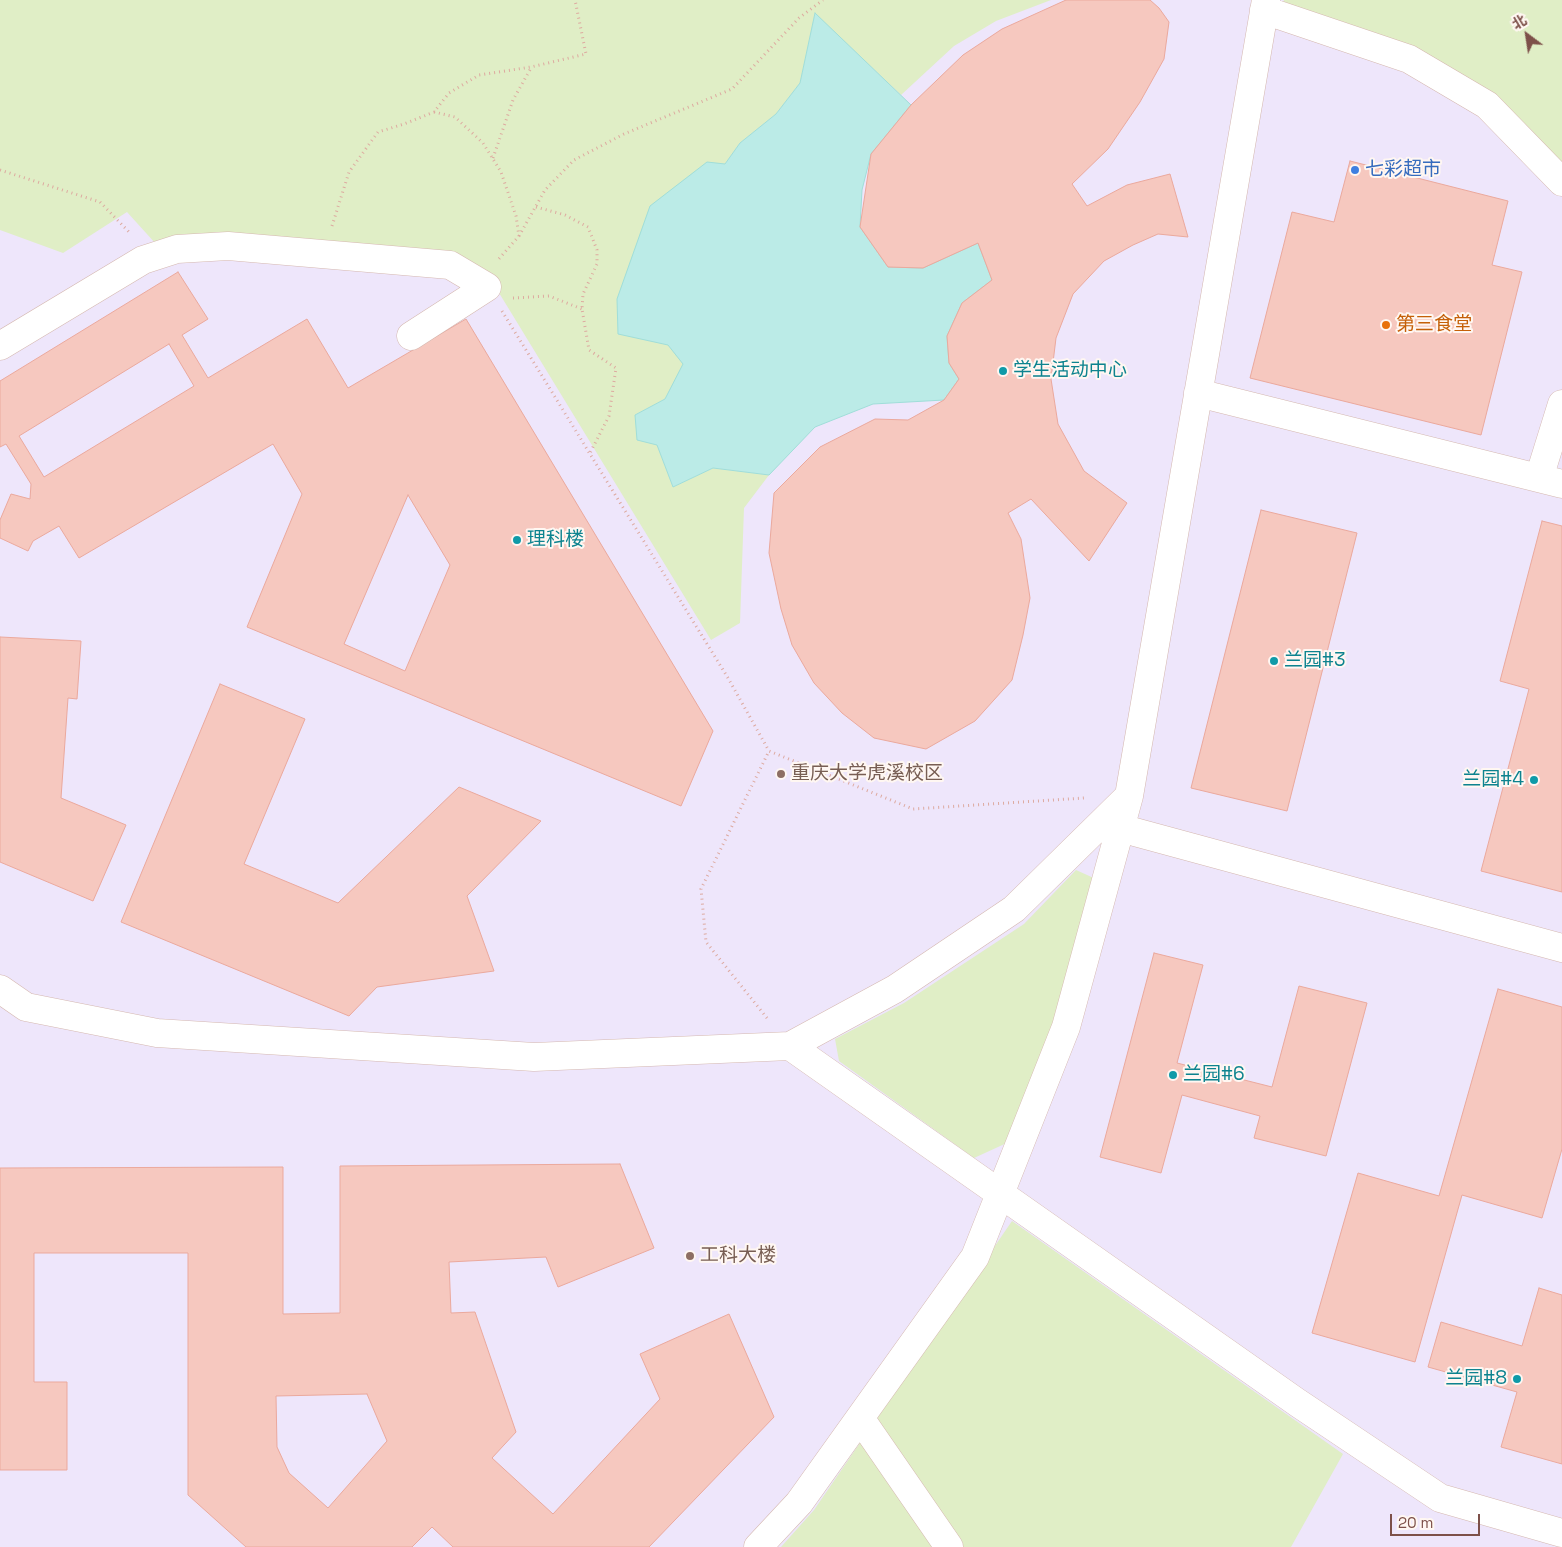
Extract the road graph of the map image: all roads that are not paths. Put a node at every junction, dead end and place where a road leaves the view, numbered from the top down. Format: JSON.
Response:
{"nodes":[{"id":1,"x":1265,"y":5,"type":"edge"},
{"id":2,"x":1562,"y":182,"type":"edge"},
{"id":3,"x":411,"y":336,"type":"dead end"},
{"id":4,"x":0,"y":346,"type":"edge"},
{"id":5,"x":1198,"y":393,"type":"junction"},
{"id":6,"x":1562,"y":404,"type":"edge"},
{"id":7,"x":1551,"y":481,"type":"edge"},
{"id":8,"x":1111,"y":825,"type":"junction"},
{"id":9,"x":1562,"y":948,"type":"edge"},
{"id":10,"x":0,"y":989,"type":"edge"},
{"id":11,"x":790,"y":1046,"type":"junction"},
{"id":12,"x":1000,"y":1194,"type":"junction"},
{"id":13,"x":860,"y":1418,"type":"junction"},
{"id":14,"x":1562,"y":1533,"type":"edge"},
{"id":15,"x":758,"y":1547,"type":"edge"},
{"id":16,"x":950,"y":1547,"type":"edge"}],
"edges":[{"from":1,"to":2,"type":"lane"},
{"from":1,"to":5,"type":"lane"},
{"from":3,"to":4,"type":"lane"},
{"from":5,"to":7,"type":"lane"},
{"from":5,"to":8,"type":"lane"},
{"from":6,"to":7,"type":"lane"},
{"from":8,"to":9,"type":"lane"},
{"from":8,"to":11,"type":"lane"},
{"from":8,"to":12,"type":"lane"},
{"from":10,"to":11,"type":"lane"},
{"from":11,"to":12,"type":"lane"},
{"from":12,"to":13,"type":"lane"},
{"from":12,"to":14,"type":"lane"},
{"from":13,"to":15,"type":"lane"},
{"from":13,"to":16,"type":"lane"}]}
